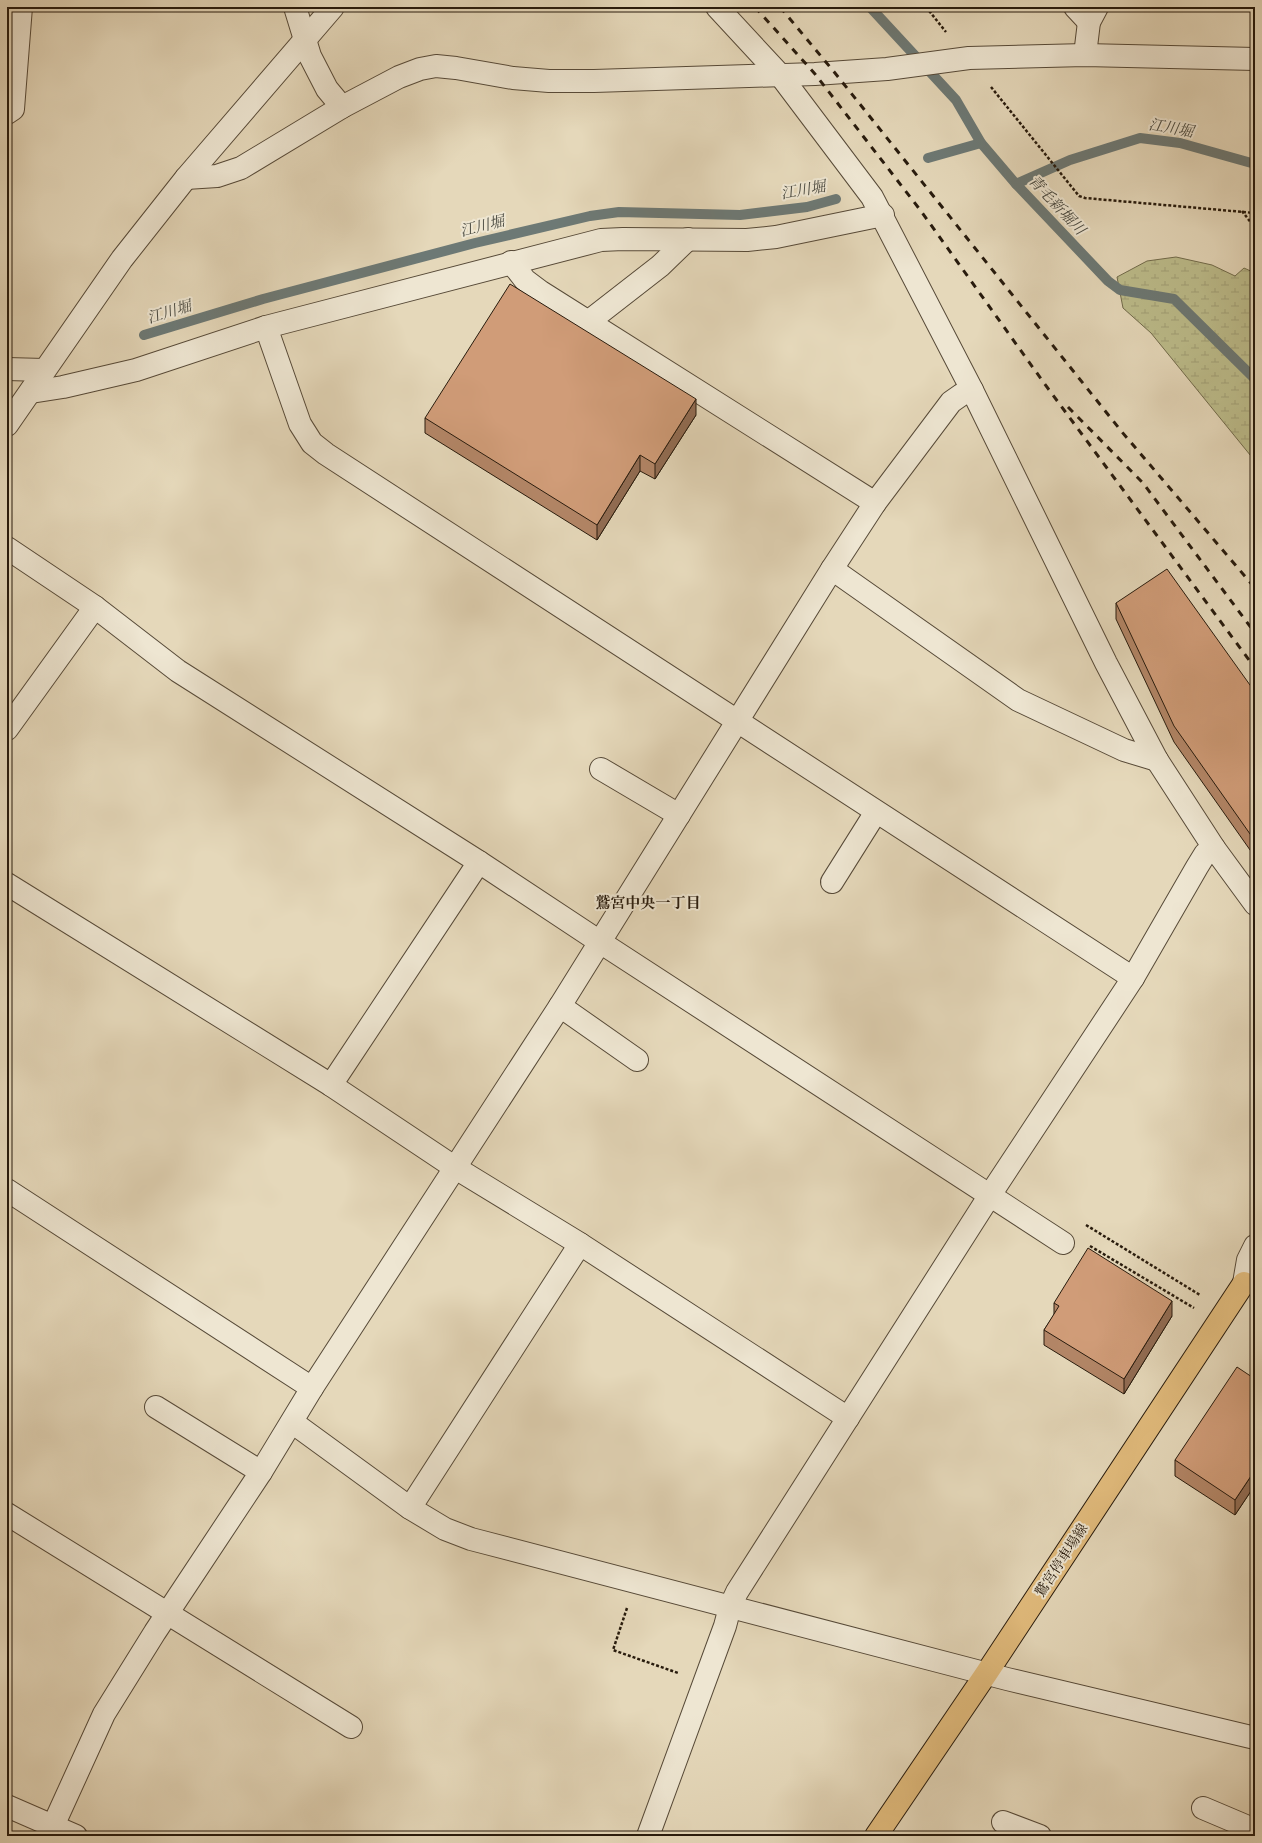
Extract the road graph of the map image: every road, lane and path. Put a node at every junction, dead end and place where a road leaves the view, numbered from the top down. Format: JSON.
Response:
{"nodes":[{"id":1,"x":21,"y":7,"type":"edge"},
{"id":2,"x":295,"y":7,"type":"edge"},
{"id":3,"x":333,"y":7,"type":"edge"},
{"id":4,"x":717,"y":7,"type":"edge"},
{"id":5,"x":926,"y":7,"type":"edge"},
{"id":6,"x":1087,"y":12,"type":"edge"},
{"id":7,"x":947,"y":33,"type":"dead end"},
{"id":8,"x":306,"y":37,"type":"junction"},
{"id":9,"x":1085,"y":55,"type":"junction"},
{"id":10,"x":1255,"y":59,"type":"edge"},
{"id":11,"x":780,"y":75,"type":"junction"},
{"id":12,"x":988,"y":83,"type":"dead end"},
{"id":13,"x":342,"y":107,"type":"junction"},
{"id":14,"x":7,"y":113,"type":"edge"},
{"id":15,"x":186,"y":178,"type":"junction"},
{"id":16,"x":1242,"y":211,"type":"junction"},
{"id":17,"x":1255,"y":213,"type":"edge"},
{"id":18,"x":883,"y":216,"type":"junction"},
{"id":19,"x":1255,"y":228,"type":"edge"},
{"id":20,"x":688,"y":239,"type":"junction"},
{"id":21,"x":511,"y":262,"type":"junction"},
{"id":22,"x":588,"y":322,"type":"junction"},
{"id":23,"x":266,"y":327,"type":"junction"},
{"id":24,"x":7,"y":369,"type":"edge"},
{"id":25,"x":44,"y":370,"type":"junction"},
{"id":26,"x":972,"y":390,"type":"junction"},
{"id":27,"x":31,"y":392,"type":"junction"},
{"id":28,"x":7,"y":425,"type":"edge"},
{"id":29,"x":875,"y":503,"type":"junction"},
{"id":30,"x":7,"y":548,"type":"edge"},
{"id":31,"x":832,"y":569,"type":"junction"},
{"id":32,"x":95,"y":607,"type":"junction"},
{"id":33,"x":738,"y":722,"type":"junction"},
{"id":34,"x":7,"y":729,"type":"edge"},
{"id":35,"x":1157,"y":760,"type":"junction"},
{"id":36,"x":601,"y":769,"type":"dead end"},
{"id":37,"x":876,"y":812,"type":"junction"},
{"id":38,"x":679,"y":815,"type":"junction"},
{"id":39,"x":1214,"y":848,"type":"junction"},
{"id":40,"x":479,"y":862,"type":"junction"},
{"id":41,"x":832,"y":882,"type":"dead end"},
{"id":42,"x":7,"y":884,"type":"edge"},
{"id":43,"x":1255,"y":904,"type":"edge"},
{"id":44,"x":600,"y":942,"type":"junction"},
{"id":45,"x":1134,"y":978,"type":"junction"},
{"id":46,"x":560,"y":1006,"type":"junction"},
{"id":47,"x":637,"y":1060,"type":"dead end"},
{"id":48,"x":331,"y":1085,"type":"junction"},
{"id":49,"x":454,"y":1167,"type":"junction"},
{"id":50,"x":7,"y":1190,"type":"edge"},
{"id":51,"x":990,"y":1195,"type":"junction"},
{"id":52,"x":1083,"y":1224,"type":"dead end"},
{"id":53,"x":1063,"y":1243,"type":"joint"},
{"id":54,"x":580,"y":1244,"type":"junction"},
{"id":55,"x":1255,"y":1246,"type":"edge"},
{"id":56,"x":1250,"y":1279,"type":"edge"},
{"id":57,"x":1200,"y":1295,"type":"dead end"},
{"id":58,"x":1192,"y":1307,"type":"dead end"},
{"id":59,"x":312,"y":1388,"type":"junction"},
{"id":60,"x":156,"y":1407,"type":"dead end"},
{"id":61,"x":848,"y":1418,"type":"junction"},
{"id":62,"x":292,"y":1422,"type":"junction"},
{"id":63,"x":262,"y":1472,"type":"junction"},
{"id":64,"x":410,"y":1508,"type":"junction"},
{"id":65,"x":7,"y":1514,"type":"edge"},
{"id":66,"x":635,"y":1583,"type":"junction"},
{"id":67,"x":730,"y":1607,"type":"junction"},
{"id":68,"x":167,"y":1614,"type":"junction"},
{"id":69,"x":986,"y":1674,"type":"junction"},
{"id":70,"x":705,"y":1682,"type":"junction"},
{"id":71,"x":351,"y":1727,"type":"dead end"},
{"id":72,"x":1255,"y":1738,"type":"edge"},
{"id":73,"x":7,"y":1806,"type":"edge"},
{"id":74,"x":1203,"y":1808,"type":"dead end"},
{"id":75,"x":1003,"y":1822,"type":"dead end"},
{"id":76,"x":53,"y":1826,"type":"junction"},
{"id":77,"x":1255,"y":1830,"type":"edge"},
{"id":78,"x":76,"y":1836,"type":"edge"},
{"id":79,"x":648,"y":1836,"type":"edge"},
{"id":80,"x":876,"y":1836,"type":"edge"},
{"id":81,"x":1040,"y":1836,"type":"edge"}],
"edges":[{"from":1,"to":14,"type":"street"},
{"from":2,"to":8,"type":"street"},
{"from":3,"to":8,"type":"street"},
{"from":4,"to":11,"type":"street"},
{"from":5,"to":7,"type":"path"},
{"from":6,"to":9,"type":"street"},
{"from":8,"to":13,"type":"street"},
{"from":8,"to":15,"type":"street"},
{"from":9,"to":10,"type":"street"},
{"from":9,"to":11,"type":"street"},
{"from":11,"to":13,"type":"street"},
{"from":11,"to":18,"type":"street"},
{"from":12,"to":16,"type":"path"},
{"from":13,"to":15,"type":"street"},
{"from":15,"to":25,"type":"street"},
{"from":16,"to":17,"type":"path"},
{"from":16,"to":19,"type":"path"},
{"from":18,"to":20,"type":"street"},
{"from":18,"to":26,"type":"street"},
{"from":20,"to":21,"type":"street"},
{"from":20,"to":22,"type":"street"},
{"from":21,"to":22,"type":"street"},
{"from":21,"to":23,"type":"street"},
{"from":22,"to":29,"type":"street"},
{"from":23,"to":27,"type":"street"},
{"from":23,"to":33,"type":"street"},
{"from":24,"to":25,"type":"street"},
{"from":25,"to":27,"type":"street"},
{"from":26,"to":29,"type":"street"},
{"from":26,"to":35,"type":"street"},
{"from":27,"to":28,"type":"street"},
{"from":29,"to":31,"type":"street"},
{"from":30,"to":32,"type":"street"},
{"from":31,"to":33,"type":"street"},
{"from":31,"to":35,"type":"street"},
{"from":32,"to":34,"type":"street"},
{"from":32,"to":40,"type":"street"},
{"from":33,"to":37,"type":"street"},
{"from":33,"to":38,"type":"street"},
{"from":35,"to":39,"type":"street"},
{"from":36,"to":38,"type":"street"},
{"from":37,"to":41,"type":"street"},
{"from":37,"to":45,"type":"street"},
{"from":38,"to":44,"type":"street"},
{"from":39,"to":43,"type":"street"},
{"from":39,"to":45,"type":"street"},
{"from":40,"to":44,"type":"street"},
{"from":40,"to":48,"type":"street"},
{"from":42,"to":48,"type":"street"},
{"from":44,"to":46,"type":"street"},
{"from":44,"to":51,"type":"street"},
{"from":45,"to":51,"type":"street"},
{"from":46,"to":47,"type":"street"},
{"from":46,"to":49,"type":"street"},
{"from":48,"to":49,"type":"street"},
{"from":49,"to":54,"type":"street"},
{"from":49,"to":59,"type":"street"},
{"from":50,"to":59,"type":"street"},
{"from":51,"to":53,"type":"street"},
{"from":51,"to":61,"type":"street"},
{"from":52,"to":57,"type":"path"},
{"from":53,"to":58,"type":"path"},
{"from":54,"to":61,"type":"street"},
{"from":54,"to":64,"type":"street"},
{"from":55,"to":56,"type":"street"},
{"from":56,"to":69,"type":"main road","name":"鷲宮停車場線"},
{"from":59,"to":62,"type":"street"},
{"from":60,"to":63,"type":"street"},
{"from":61,"to":67,"type":"street"},
{"from":62,"to":63,"type":"street"},
{"from":62,"to":64,"type":"street"},
{"from":63,"to":68,"type":"street"},
{"from":64,"to":66,"type":"street"},
{"from":65,"to":68,"type":"street"},
{"from":66,"to":67,"type":"street"},
{"from":66,"to":70,"type":"path"},
{"from":67,"to":69,"type":"street"},
{"from":67,"to":70,"type":"street"},
{"from":68,"to":71,"type":"street"},
{"from":68,"to":76,"type":"street"},
{"from":69,"to":72,"type":"street"},
{"from":69,"to":80,"type":"main road","name":"鷲宮停車場線"},
{"from":70,"to":79,"type":"street"},
{"from":73,"to":76,"type":"street"},
{"from":74,"to":77,"type":"street"},
{"from":75,"to":81,"type":"street"},
{"from":76,"to":78,"type":"street"}]}
